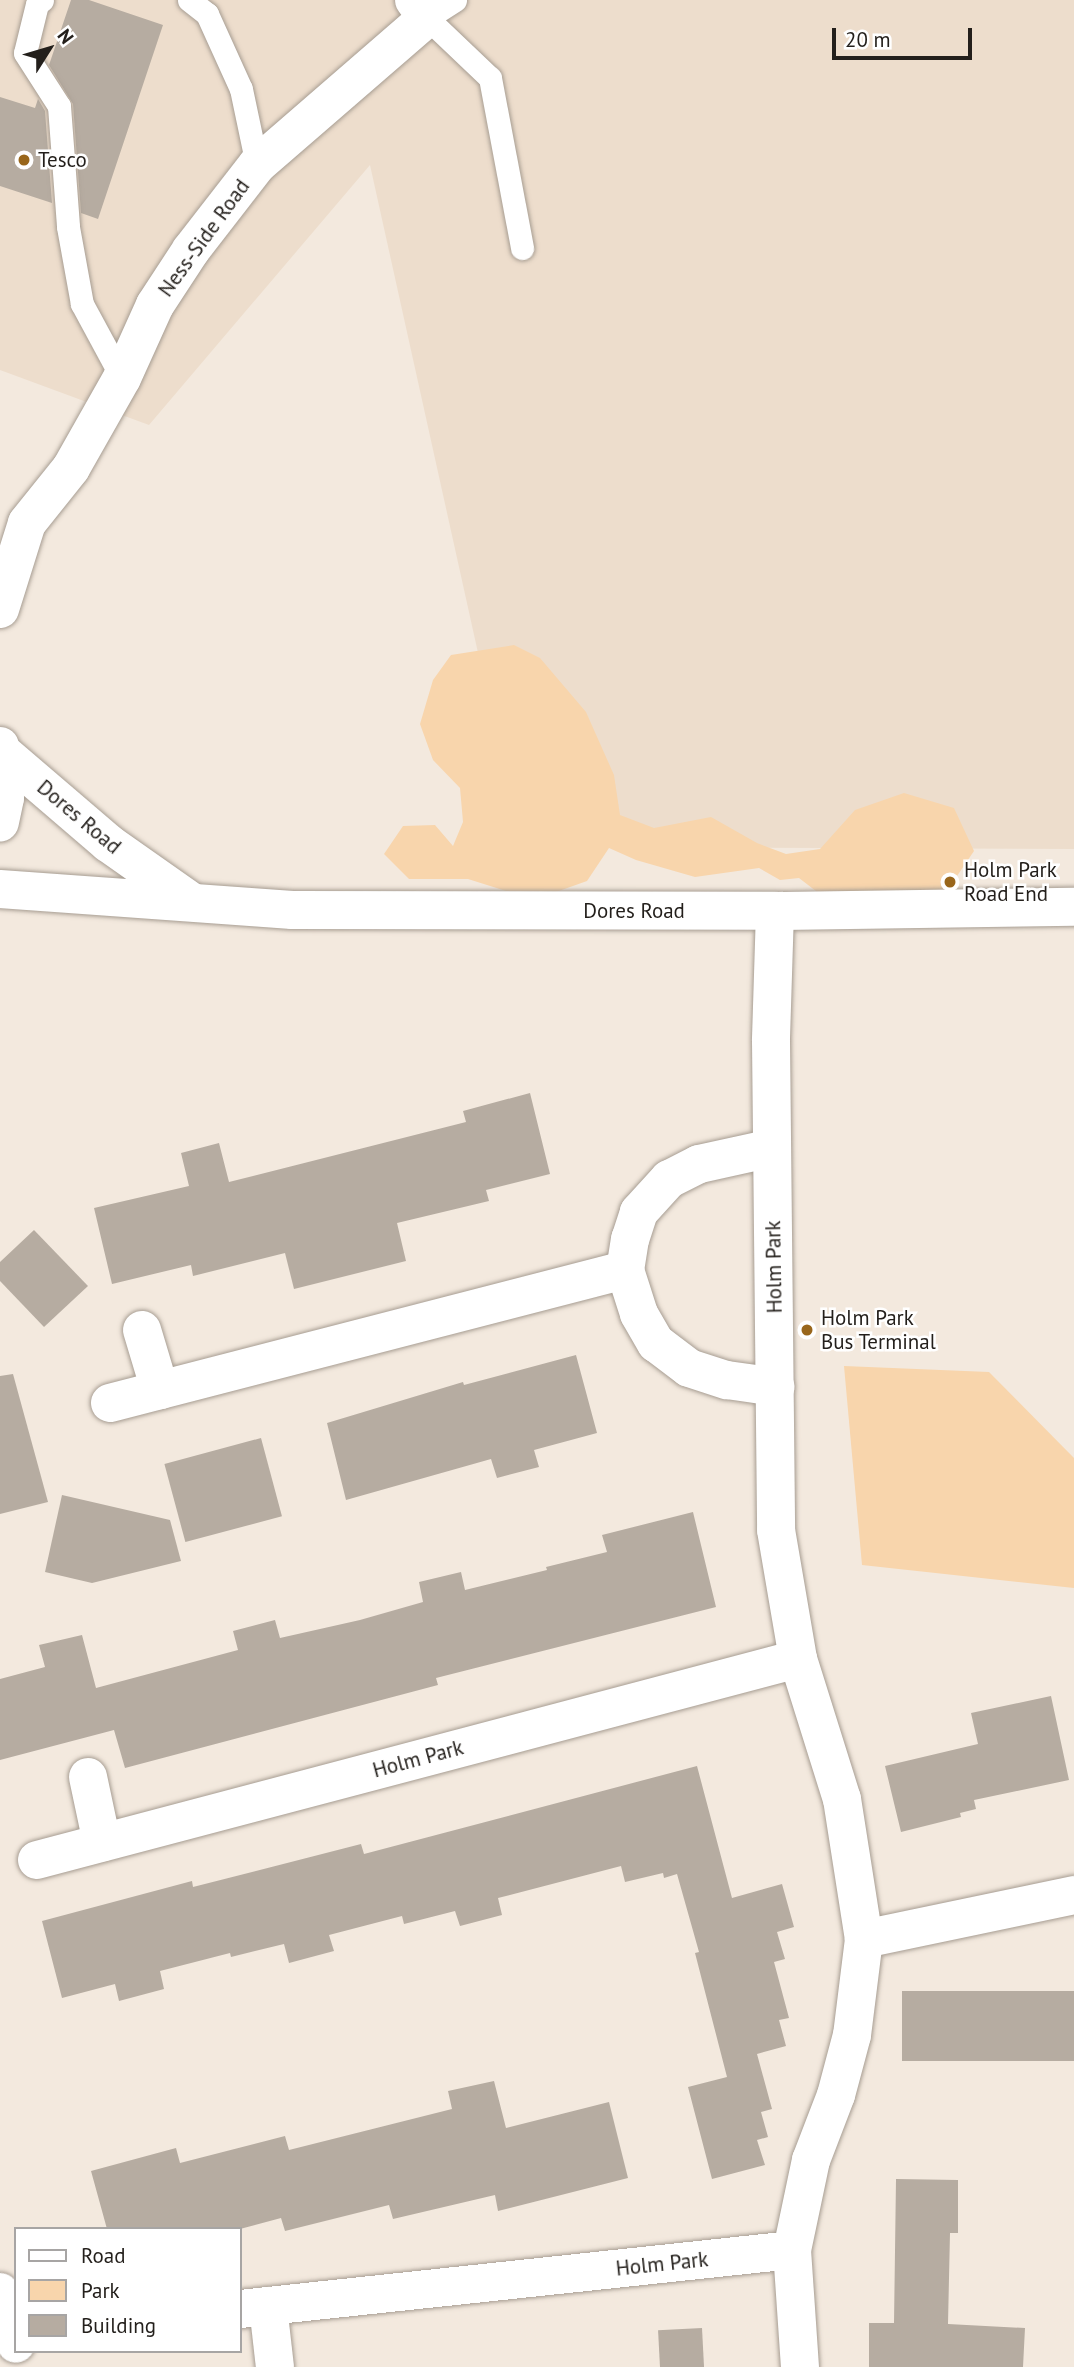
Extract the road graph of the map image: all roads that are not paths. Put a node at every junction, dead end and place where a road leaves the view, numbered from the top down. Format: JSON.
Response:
{"nodes":[{"id":1,"x":42,"y":0,"type":"edge"},
{"id":2,"x":189,"y":0,"type":"edge"},
{"id":3,"x":432,"y":6,"type":"edge"},
{"id":4,"x":257,"y":166,"type":"junction"},
{"id":5,"x":522,"y":247,"type":"dead end"},
{"id":6,"x":122,"y":378,"type":"junction"},
{"id":7,"x":13,"y":530,"type":"edge"},
{"id":8,"x":0,"y":609,"type":"edge"},
{"id":9,"x":1,"y":749,"type":"edge"},
{"id":10,"x":0,"y":822,"type":"edge"},
{"id":11,"x":0,"y":889,"type":"edge"},
{"id":12,"x":193,"y":902,"type":"junction"},
{"id":13,"x":1074,"y":907,"type":"edge"},
{"id":14,"x":775,"y":911,"type":"junction"},
{"id":15,"x":772,"y":1148,"type":"junction"},
{"id":16,"x":625,"y":1270,"type":"junction"},
{"id":17,"x":142,"y":1330,"type":"dead end"},
{"id":18,"x":776,"y":1387,"type":"junction"},
{"id":19,"x":160,"y":1390,"type":"junction"},
{"id":20,"x":110,"y":1403,"type":"dead end"},
{"id":21,"x":798,"y":1658,"type":"junction"},
{"id":22,"x":88,"y":1777,"type":"dead end"},
{"id":23,"x":102,"y":1843,"type":"junction"},
{"id":24,"x":37,"y":1860,"type":"dead end"},
{"id":25,"x":1074,"y":1895,"type":"edge"},
{"id":26,"x":864,"y":1939,"type":"junction"},
{"id":27,"x":792,"y":2250,"type":"junction"},
{"id":28,"x":0,"y":2292,"type":"edge"},
{"id":29,"x":254,"y":2307,"type":"edge"},
{"id":30,"x":14,"y":2338,"type":"edge"},
{"id":31,"x":275,"y":2367,"type":"edge"},
{"id":32,"x":800,"y":2367,"type":"edge"}],
"edges":[{"from":1,"to":6,"type":"lane"},
{"from":2,"to":4,"type":"lane"},
{"from":3,"to":4,"type":"street","name":"Ness-Side Road"},
{"from":3,"to":5,"type":"lane"},
{"from":4,"to":6,"type":"street","name":"Ness-Side Road"},
{"from":6,"to":7,"type":"street","name":"Ness-Side Road"},
{"from":7,"to":8,"type":"street","name":"Ness-Side Road"},
{"from":9,"to":10,"type":"street"},
{"from":9,"to":12,"type":"street","name":"Dores Road"},
{"from":11,"to":12,"type":"street","name":"Dores Road"},
{"from":12,"to":14,"type":"street","name":"Dores Road"},
{"from":13,"to":14,"type":"street","name":"Dores Road"},
{"from":14,"to":15,"type":"street","name":"Holm Park"},
{"from":15,"to":16,"type":"street"},
{"from":15,"to":18,"type":"street","name":"Holm Park"},
{"from":16,"to":18,"type":"street"},
{"from":16,"to":19,"type":"street"},
{"from":17,"to":19,"type":"street"},
{"from":18,"to":21,"type":"street","name":"Holm Park"},
{"from":19,"to":20,"type":"street"},
{"from":21,"to":23,"type":"street","name":"Holm Park"},
{"from":21,"to":26,"type":"street","name":"Holm Park"},
{"from":22,"to":23,"type":"street"},
{"from":23,"to":24,"type":"street","name":"Holm Park"},
{"from":25,"to":26,"type":"street"},
{"from":26,"to":27,"type":"street","name":"Holm Park"},
{"from":27,"to":29,"type":"street","name":"Holm Park"},
{"from":27,"to":32,"type":"street","name":"Holm Park"},
{"from":28,"to":30,"type":"street"},
{"from":29,"to":31,"type":"street"}]}
